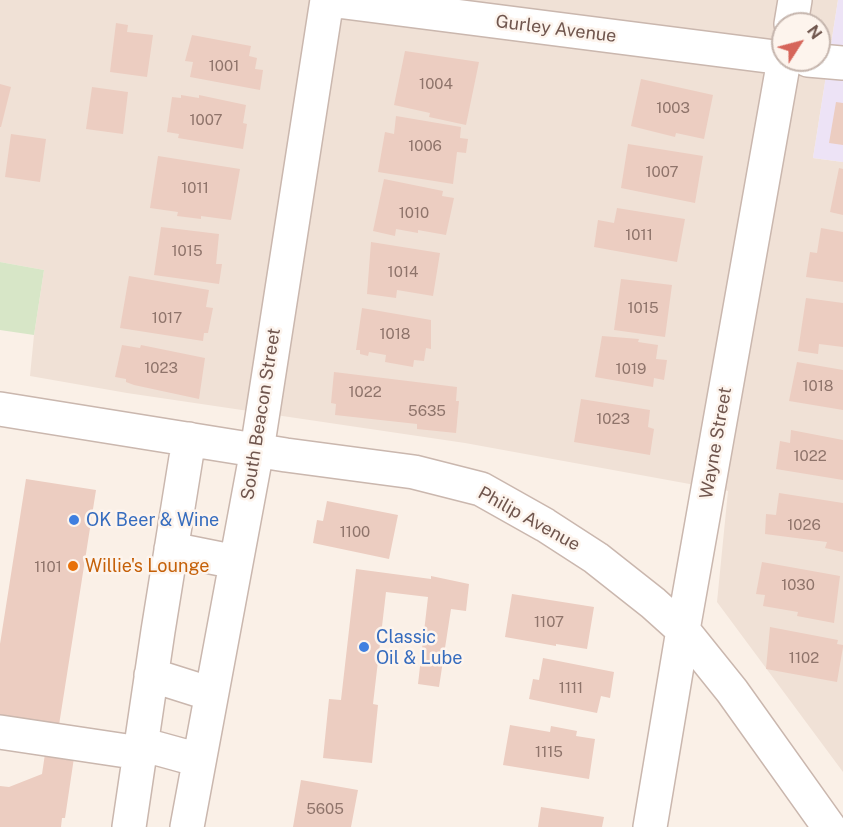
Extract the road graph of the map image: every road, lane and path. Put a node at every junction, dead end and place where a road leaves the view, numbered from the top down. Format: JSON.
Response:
{"nodes":[{"id":1,"x":328,"y":0,"type":"edge"},
{"id":2,"x":771,"y":57,"type":"edge"},
{"id":3,"x":782,"y":72,"type":"edge"},
{"id":4,"x":0,"y":409,"type":"edge"},
{"id":5,"x":189,"y":439,"type":"junction"},
{"id":6,"x":256,"y":450,"type":"junction"},
{"id":7,"x":171,"y":549,"type":"junction"},
{"id":8,"x":236,"y":562,"type":"junction"},
{"id":9,"x":683,"y":630,"type":"junction"},
{"id":10,"x":151,"y":675,"type":"junction"},
{"id":11,"x":212,"y":694,"type":"junction"},
{"id":12,"x":0,"y":732,"type":"edge"},
{"id":13,"x":140,"y":749,"type":"junction"},
{"id":14,"x":199,"y":760,"type":"junction"},
{"id":15,"x":133,"y":826,"type":"edge"},
{"id":16,"x":187,"y":827,"type":"edge"},
{"id":17,"x":650,"y":827,"type":"edge"},
{"id":18,"x":829,"y":827,"type":"edge"}],
"edges":[{"from":1,"to":2,"type":"street","name":"Gurley Avenue"},
{"from":1,"to":6,"type":"street","name":"South Beacon Street"},
{"from":3,"to":9,"type":"street","name":"Wayne Street"},
{"from":4,"to":5,"type":"street","name":"Philip Avenue"},
{"from":5,"to":6,"type":"street","name":"Philip Avenue"},
{"from":5,"to":7,"type":"street"},
{"from":6,"to":8,"type":"street","name":"South Beacon Street"},
{"from":6,"to":9,"type":"street","name":"Philip Avenue"},
{"from":7,"to":8,"type":"street"},
{"from":7,"to":10,"type":"street"},
{"from":8,"to":11,"type":"street","name":"South Beacon Street"},
{"from":9,"to":17,"type":"street","name":"Wayne Street"},
{"from":9,"to":18,"type":"street","name":"Philip Avenue"},
{"from":10,"to":11,"type":"street"},
{"from":10,"to":13,"type":"street"},
{"from":11,"to":14,"type":"street","name":"South Beacon Street"},
{"from":12,"to":13,"type":"street"},
{"from":13,"to":14,"type":"street"},
{"from":13,"to":15,"type":"street"},
{"from":14,"to":16,"type":"street","name":"South Beacon Street"}]}
